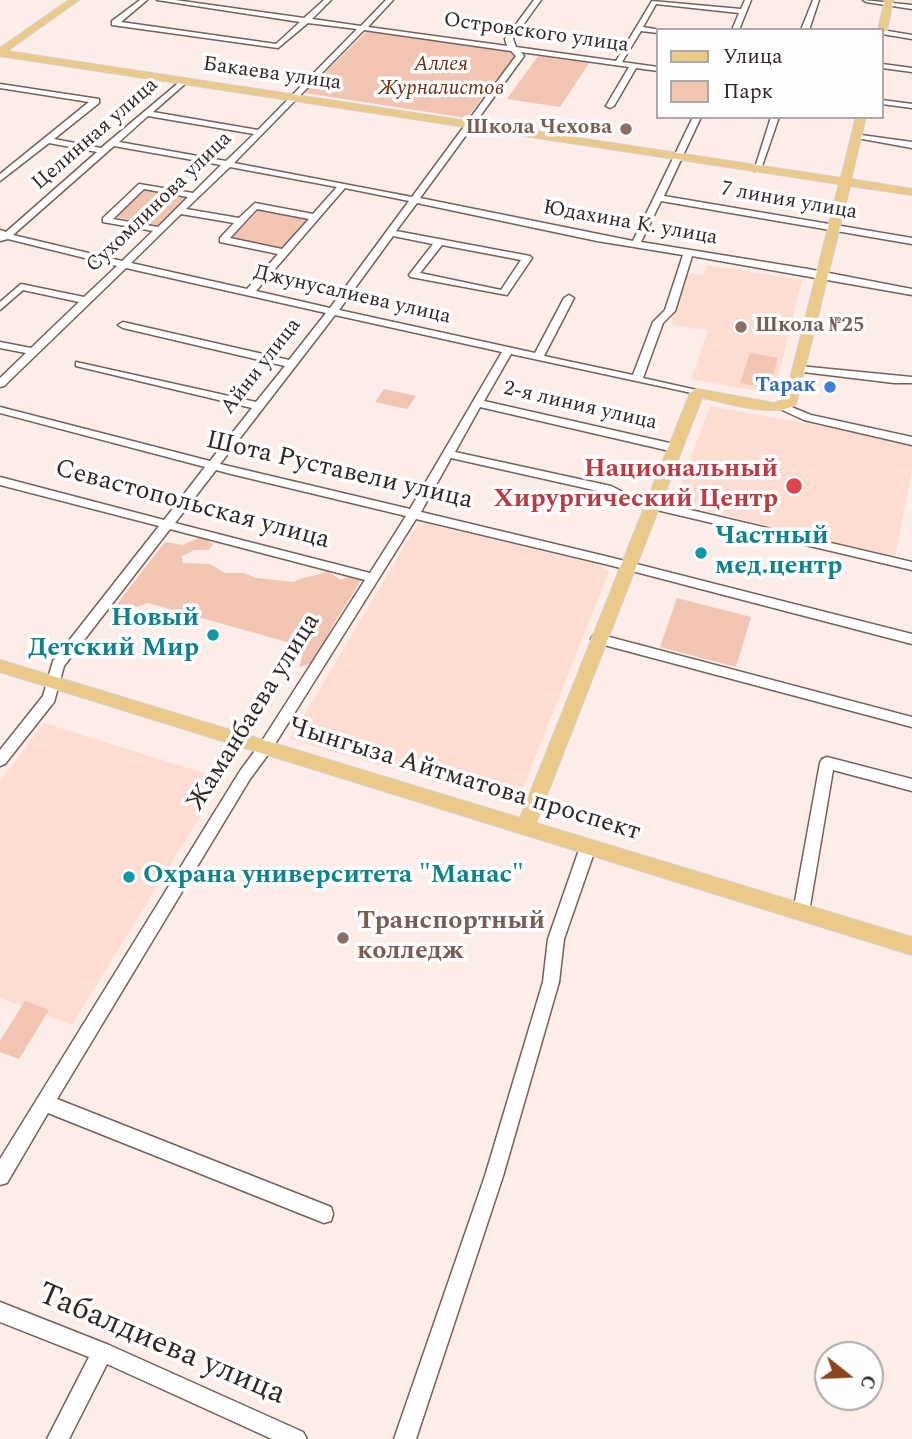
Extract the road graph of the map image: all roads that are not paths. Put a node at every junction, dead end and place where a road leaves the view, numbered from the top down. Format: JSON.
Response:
{"nodes":[{"id":1,"x":75,"y":0,"type":"edge"},
{"id":2,"x":144,"y":0,"type":"edge"},
{"id":3,"x":160,"y":0,"type":"edge"},
{"id":4,"x":327,"y":0,"type":"edge"},
{"id":5,"x":390,"y":0,"type":"edge"},
{"id":6,"x":538,"y":0,"type":"edge"},
{"id":7,"x":748,"y":0,"type":"edge"},
{"id":8,"x":816,"y":0,"type":"edge"},
{"id":9,"x":866,"y":0,"type":"edge"},
{"id":10,"x":889,"y":1,"type":"edge"},
{"id":11,"x":912,"y":7,"type":"edge"},
{"id":12,"x":743,"y":11,"type":"junction"},
{"id":13,"x":305,"y":20,"type":"junction"},
{"id":14,"x":638,"y":28,"type":"junction"},
{"id":15,"x":736,"y":28,"type":"edge"},
{"id":16,"x":806,"y":28,"type":"edge"},
{"id":17,"x":883,"y":28,"type":"edge"},
{"id":18,"x":363,"y":29,"type":"junction"},
{"id":19,"x":656,"y":31,"type":"edge"},
{"id":20,"x":884,"y":31,"type":"edge"},
{"id":21,"x":912,"y":37,"type":"edge"},
{"id":22,"x":514,"y":49,"type":"junction"},
{"id":23,"x":0,"y":53,"type":"edge"},
{"id":24,"x":618,"y":63,"type":"junction"},
{"id":25,"x":634,"y":65,"type":"junction"},
{"id":26,"x":884,"y":66,"type":"edge"},
{"id":27,"x":656,"y":68,"type":"edge"},
{"id":28,"x":912,"y":70,"type":"edge"},
{"id":29,"x":183,"y":81,"type":"junction"},
{"id":30,"x":0,"y":86,"type":"edge"},
{"id":31,"x":295,"y":98,"type":"junction"},
{"id":32,"x":884,"y":102,"type":"edge"},
{"id":33,"x":610,"y":106,"type":"dead end"},
{"id":34,"x":912,"y":106,"type":"edge"},
{"id":35,"x":147,"y":113,"type":"junction"},
{"id":36,"x":696,"y":119,"type":"edge"},
{"id":37,"x":774,"y":119,"type":"edge"},
{"id":38,"x":861,"y":119,"type":"edge"},
{"id":39,"x":470,"y":125,"type":"junction"},
{"id":40,"x":260,"y":133,"type":"junction"},
{"id":41,"x":857,"y":136,"type":"junction"},
{"id":42,"x":49,"y":140,"type":"junction"},
{"id":43,"x":112,"y":143,"type":"junction"},
{"id":44,"x":912,"y":145,"type":"edge"},
{"id":45,"x":102,"y":151,"type":"junction"},
{"id":46,"x":679,"y":157,"type":"junction"},
{"id":47,"x":229,"y":164,"type":"junction"},
{"id":48,"x":757,"y":169,"type":"junction"},
{"id":49,"x":0,"y":178,"type":"edge"},
{"id":50,"x":845,"y":182,"type":"junction"},
{"id":51,"x":343,"y":185,"type":"junction"},
{"id":52,"x":912,"y":192,"type":"edge"},
{"id":53,"x":196,"y":195,"type":"junction"},
{"id":54,"x":660,"y":198,"type":"junction"},
{"id":55,"x":415,"y":200,"type":"junction"},
{"id":56,"x":180,"y":211,"type":"junction"},
{"id":57,"x":314,"y":218,"type":"junction"},
{"id":58,"x":240,"y":221,"type":"junction"},
{"id":59,"x":834,"y":226,"type":"junction"},
{"id":60,"x":160,"y":230,"type":"junction"},
{"id":61,"x":391,"y":233,"type":"junction"},
{"id":62,"x":3,"y":237,"type":"edge"},
{"id":63,"x":440,"y":241,"type":"junction"},
{"id":64,"x":912,"y":241,"type":"edge"},
{"id":65,"x":636,"y":244,"type":"junction"},
{"id":66,"x":284,"y":252,"type":"junction"},
{"id":67,"x":688,"y":253,"type":"junction"},
{"id":68,"x":125,"y":265,"type":"junction"},
{"id":69,"x":822,"y":274,"type":"junction"},
{"id":70,"x":912,"y":292,"type":"edge"},
{"id":71,"x":249,"y":293,"type":"junction"},
{"id":72,"x":569,"y":298,"type":"dead end"},
{"id":73,"x":87,"y":301,"type":"junction"},
{"id":74,"x":0,"y":307,"type":"edge"},
{"id":75,"x":332,"y":311,"type":"junction"},
{"id":76,"x":123,"y":325,"type":"dead end"},
{"id":77,"x":0,"y":345,"type":"edge"},
{"id":78,"x":508,"y":350,"type":"junction"},
{"id":79,"x":34,"y":352,"type":"junction"},
{"id":80,"x":538,"y":357,"type":"junction"},
{"id":81,"x":292,"y":363,"type":"junction"},
{"id":82,"x":80,"y":364,"type":"dead end"},
{"id":83,"x":799,"y":369,"type":"junction"},
{"id":84,"x":637,"y":379,"type":"junction"},
{"id":85,"x":912,"y":380,"type":"edge"},
{"id":86,"x":0,"y":384,"type":"edge"},
{"id":87,"x":697,"y":393,"type":"junction"},
{"id":88,"x":476,"y":403,"type":"junction"},
{"id":89,"x":259,"y":406,"type":"junction"},
{"id":90,"x":783,"y":407,"type":"junction"},
{"id":91,"x":0,"y":410,"type":"edge"},
{"id":92,"x":912,"y":440,"type":"edge"},
{"id":93,"x":674,"y":448,"type":"junction"},
{"id":94,"x":448,"y":454,"type":"junction"},
{"id":95,"x":212,"y":465,"type":"junction"},
{"id":96,"x":0,"y":481,"type":"edge"},
{"id":97,"x":652,"y":504,"type":"junction"},
{"id":98,"x":414,"y":513,"type":"junction"},
{"id":99,"x":164,"y":525,"type":"junction"},
{"id":100,"x":627,"y":565,"type":"junction"},
{"id":101,"x":912,"y":566,"type":"edge"},
{"id":102,"x":372,"y":578,"type":"junction"},
{"id":103,"x":598,"y":639,"type":"junction"},
{"id":104,"x":912,"y":639,"type":"edge"},
{"id":105,"x":0,"y":666,"type":"edge"},
{"id":106,"x":53,"y":683,"type":"junction"},
{"id":107,"x":912,"y":722,"type":"edge"},
{"id":108,"x":265,"y":748,"type":"junction"},
{"id":109,"x":0,"y":760,"type":"edge"},
{"id":110,"x":912,"y":785,"type":"edge"},
{"id":111,"x":525,"y":828,"type":"junction"},
{"id":112,"x":588,"y":847,"type":"junction"},
{"id":113,"x":801,"y":912,"type":"junction"},
{"id":114,"x":912,"y":946,"type":"edge"},
{"id":115,"x":45,"y":1103,"type":"junction"},
{"id":116,"x":0,"y":1177,"type":"edge"},
{"id":117,"x":324,"y":1214,"type":"dead end"},
{"id":118,"x":0,"y":1312,"type":"edge"},
{"id":119,"x":102,"y":1352,"type":"junction"},
{"id":120,"x":58,"y":1439,"type":"edge"},
{"id":121,"x":296,"y":1439,"type":"edge"},
{"id":122,"x":405,"y":1439,"type":"edge"}],
"edges":[{"from":1,"to":23,"type":"main road"},
{"from":2,"to":13,"type":"street"},
{"from":3,"to":13,"type":"street","name":"Островского улица"},
{"from":4,"to":13,"type":"street"},
{"from":5,"to":18,"type":"street","name":"Сухомлинова улица"},
{"from":6,"to":22,"type":"street","name":"Айни улица"},
{"from":7,"to":12,"type":"street"},
{"from":8,"to":16,"type":"street"},
{"from":9,"to":10,"type":"street"},
{"from":10,"to":11,"type":"street"},
{"from":10,"to":17,"type":"main road"},
{"from":12,"to":14,"type":"street"},
{"from":12,"to":15,"type":"street"},
{"from":13,"to":18,"type":"street","name":"Островского улица"},
{"from":14,"to":19,"type":"street"},
{"from":14,"to":24,"type":"street"},
{"from":18,"to":22,"type":"street","name":"Островского улица"},
{"from":18,"to":31,"type":"street","name":"Сухомлинова улица"},
{"from":20,"to":21,"type":"street"},
{"from":22,"to":24,"type":"street","name":"Островского улица"},
{"from":22,"to":39,"type":"street","name":"Айни улица"},
{"from":23,"to":29,"type":"main road","name":"Бакаева улица"},
{"from":24,"to":25,"type":"street","name":"Островского улица"},
{"from":25,"to":27,"type":"street","name":"Островского улица"},
{"from":25,"to":33,"type":"street"},
{"from":26,"to":28,"type":"street"},
{"from":29,"to":31,"type":"main road","name":"Бакаева улица"},
{"from":29,"to":35,"type":"street","name":"Целинная улица"},
{"from":30,"to":42,"type":"street"},
{"from":31,"to":39,"type":"main road","name":"Бакаева улица"},
{"from":31,"to":40,"type":"street","name":"Сухомлинова улица"},
{"from":32,"to":34,"type":"street"},
{"from":35,"to":40,"type":"street","name":"Сухомлинова улица"},
{"from":35,"to":43,"type":"street","name":"Целинная улица"},
{"from":36,"to":46,"type":"street"},
{"from":37,"to":48,"type":"street"},
{"from":38,"to":41,"type":"main road"},
{"from":39,"to":46,"type":"main road","name":"Бакаева улица"},
{"from":39,"to":55,"type":"street","name":"Айни улица"},
{"from":40,"to":47,"type":"street","name":"Сухомлинова улица"},
{"from":41,"to":44,"type":"street"},
{"from":41,"to":50,"type":"main road"},
{"from":42,"to":45,"type":"street"},
{"from":42,"to":49,"type":"street"},
{"from":43,"to":45,"type":"street","name":"Целинная улица"},
{"from":43,"to":47,"type":"street","name":"Юдахина К. улица"},
{"from":45,"to":62,"type":"street","name":"Целинная улица"},
{"from":46,"to":48,"type":"main road","name":"Бакаева улица"},
{"from":46,"to":54,"type":"street"},
{"from":47,"to":51,"type":"street","name":"Юдахина К. улица"},
{"from":47,"to":53,"type":"street","name":"Сухомлинова улица"},
{"from":48,"to":50,"type":"main road","name":"Бакаева улица"},
{"from":50,"to":52,"type":"main road","name":"Бакаева улица"},
{"from":50,"to":59,"type":"main road"},
{"from":51,"to":55,"type":"street","name":"Юдахина К. улица"},
{"from":51,"to":57,"type":"street"},
{"from":53,"to":56,"type":"street","name":"Сухомлинова улица"},
{"from":53,"to":60,"type":"street"},
{"from":54,"to":59,"type":"street","name":"7 линия улица"},
{"from":54,"to":65,"type":"street"},
{"from":55,"to":61,"type":"street","name":"Айни улица"},
{"from":55,"to":65,"type":"street","name":"Юдахина К. улица"},
{"from":56,"to":58,"type":"street"},
{"from":56,"to":60,"type":"street","name":"Сухомлинова улица"},
{"from":57,"to":58,"type":"street"},
{"from":57,"to":66,"type":"street"},
{"from":58,"to":66,"type":"street"},
{"from":59,"to":64,"type":"street","name":"7 линия улица"},
{"from":59,"to":69,"type":"main road"},
{"from":60,"to":68,"type":"street","name":"Сухомлинова улица"},
{"from":61,"to":63,"type":"street"},
{"from":61,"to":75,"type":"street","name":"Айни улица"},
{"from":62,"to":68,"type":"street","name":"Джунусалиева улица"},
{"from":63,"to":63,"type":"street"},
{"from":65,"to":67,"type":"street","name":"Юдахина К. улица"},
{"from":66,"to":71,"type":"street"},
{"from":67,"to":69,"type":"street","name":"Юдахина К. улица"},
{"from":67,"to":84,"type":"street"},
{"from":68,"to":71,"type":"street","name":"Джунусалиева улица"},
{"from":68,"to":73,"type":"street","name":"Сухомлинова улица"},
{"from":69,"to":70,"type":"street","name":"Юдахина К. улица"},
{"from":69,"to":83,"type":"main road"},
{"from":71,"to":75,"type":"street","name":"Джунусалиева улица"},
{"from":72,"to":80,"type":"street"},
{"from":73,"to":74,"type":"street","name":"Сухомлинова улица"},
{"from":73,"to":79,"type":"street","name":"Сухомлинова улица"},
{"from":75,"to":78,"type":"street","name":"Джунусалиева улица"},
{"from":75,"to":81,"type":"street","name":"Айни улица"},
{"from":76,"to":81,"type":"street"},
{"from":77,"to":79,"type":"street"},
{"from":78,"to":80,"type":"street","name":"Джунусалиева улица"},
{"from":78,"to":88,"type":"street","name":"Жаманбаева улица"},
{"from":79,"to":86,"type":"street","name":"Сухомлинова улица"},
{"from":80,"to":84,"type":"street","name":"Джунусалиева улица"},
{"from":81,"to":89,"type":"street","name":"Айни улица"},
{"from":82,"to":89,"type":"street"},
{"from":83,"to":85,"type":"street"},
{"from":83,"to":90,"type":"main road"},
{"from":84,"to":87,"type":"street","name":"Джунусалиева улица"},
{"from":87,"to":90,"type":"main road"},
{"from":87,"to":93,"type":"main road"},
{"from":88,"to":93,"type":"street","name":"2-я линия улица"},
{"from":88,"to":94,"type":"street","name":"Жаманбаева улица"},
{"from":89,"to":95,"type":"street","name":"Айни улица"},
{"from":90,"to":92,"type":"street"},
{"from":91,"to":95,"type":"street","name":"Шота Руставели улица"},
{"from":93,"to":97,"type":"main road"},
{"from":94,"to":97,"type":"street"},
{"from":94,"to":98,"type":"street","name":"Жаманбаева улица"},
{"from":95,"to":98,"type":"street","name":"Шота Руставели улица"},
{"from":95,"to":99,"type":"street","name":"Айни улица"},
{"from":96,"to":99,"type":"street","name":"Севастопольская улица"},
{"from":97,"to":100,"type":"main road"},
{"from":97,"to":101,"type":"street"},
{"from":98,"to":100,"type":"street","name":"Шота Руставели улица"},
{"from":98,"to":102,"type":"street","name":"Жаманбаева улица"},
{"from":99,"to":102,"type":"street","name":"Севастопольская улица"},
{"from":99,"to":106,"type":"street","name":"Айни улица"},
{"from":100,"to":103,"type":"main road"},
{"from":100,"to":104,"type":"street","name":"Шота Руставели улица"},
{"from":102,"to":108,"type":"street","name":"Жаманбаева улица"},
{"from":103,"to":107,"type":"street"},
{"from":103,"to":111,"type":"main road"},
{"from":105,"to":106,"type":"main road","name":"Чынгыза Айтматова проспект"},
{"from":106,"to":108,"type":"main road","name":"Чынгыза Айтматова проспект"},
{"from":106,"to":109,"type":"street","name":"Айни улица"},
{"from":108,"to":111,"type":"main road","name":"Чынгыза Айтматова проспект"},
{"from":108,"to":115,"type":"street","name":"Жаманбаева улица"},
{"from":110,"to":113,"type":"street"},
{"from":111,"to":112,"type":"main road","name":"Чынгыза Айтматова проспект"},
{"from":112,"to":113,"type":"main road","name":"Чынгыза Айтматова проспект"},
{"from":112,"to":122,"type":"street"},
{"from":113,"to":114,"type":"main road","name":"Чынгыза Айтматова проспект"},
{"from":115,"to":116,"type":"street","name":"Жаманбаева улица"},
{"from":115,"to":117,"type":"street"},
{"from":118,"to":119,"type":"street","name":"Табалдиева улица"},
{"from":119,"to":120,"type":"street"},
{"from":119,"to":121,"type":"street","name":"Табалдиева улица"}]}
